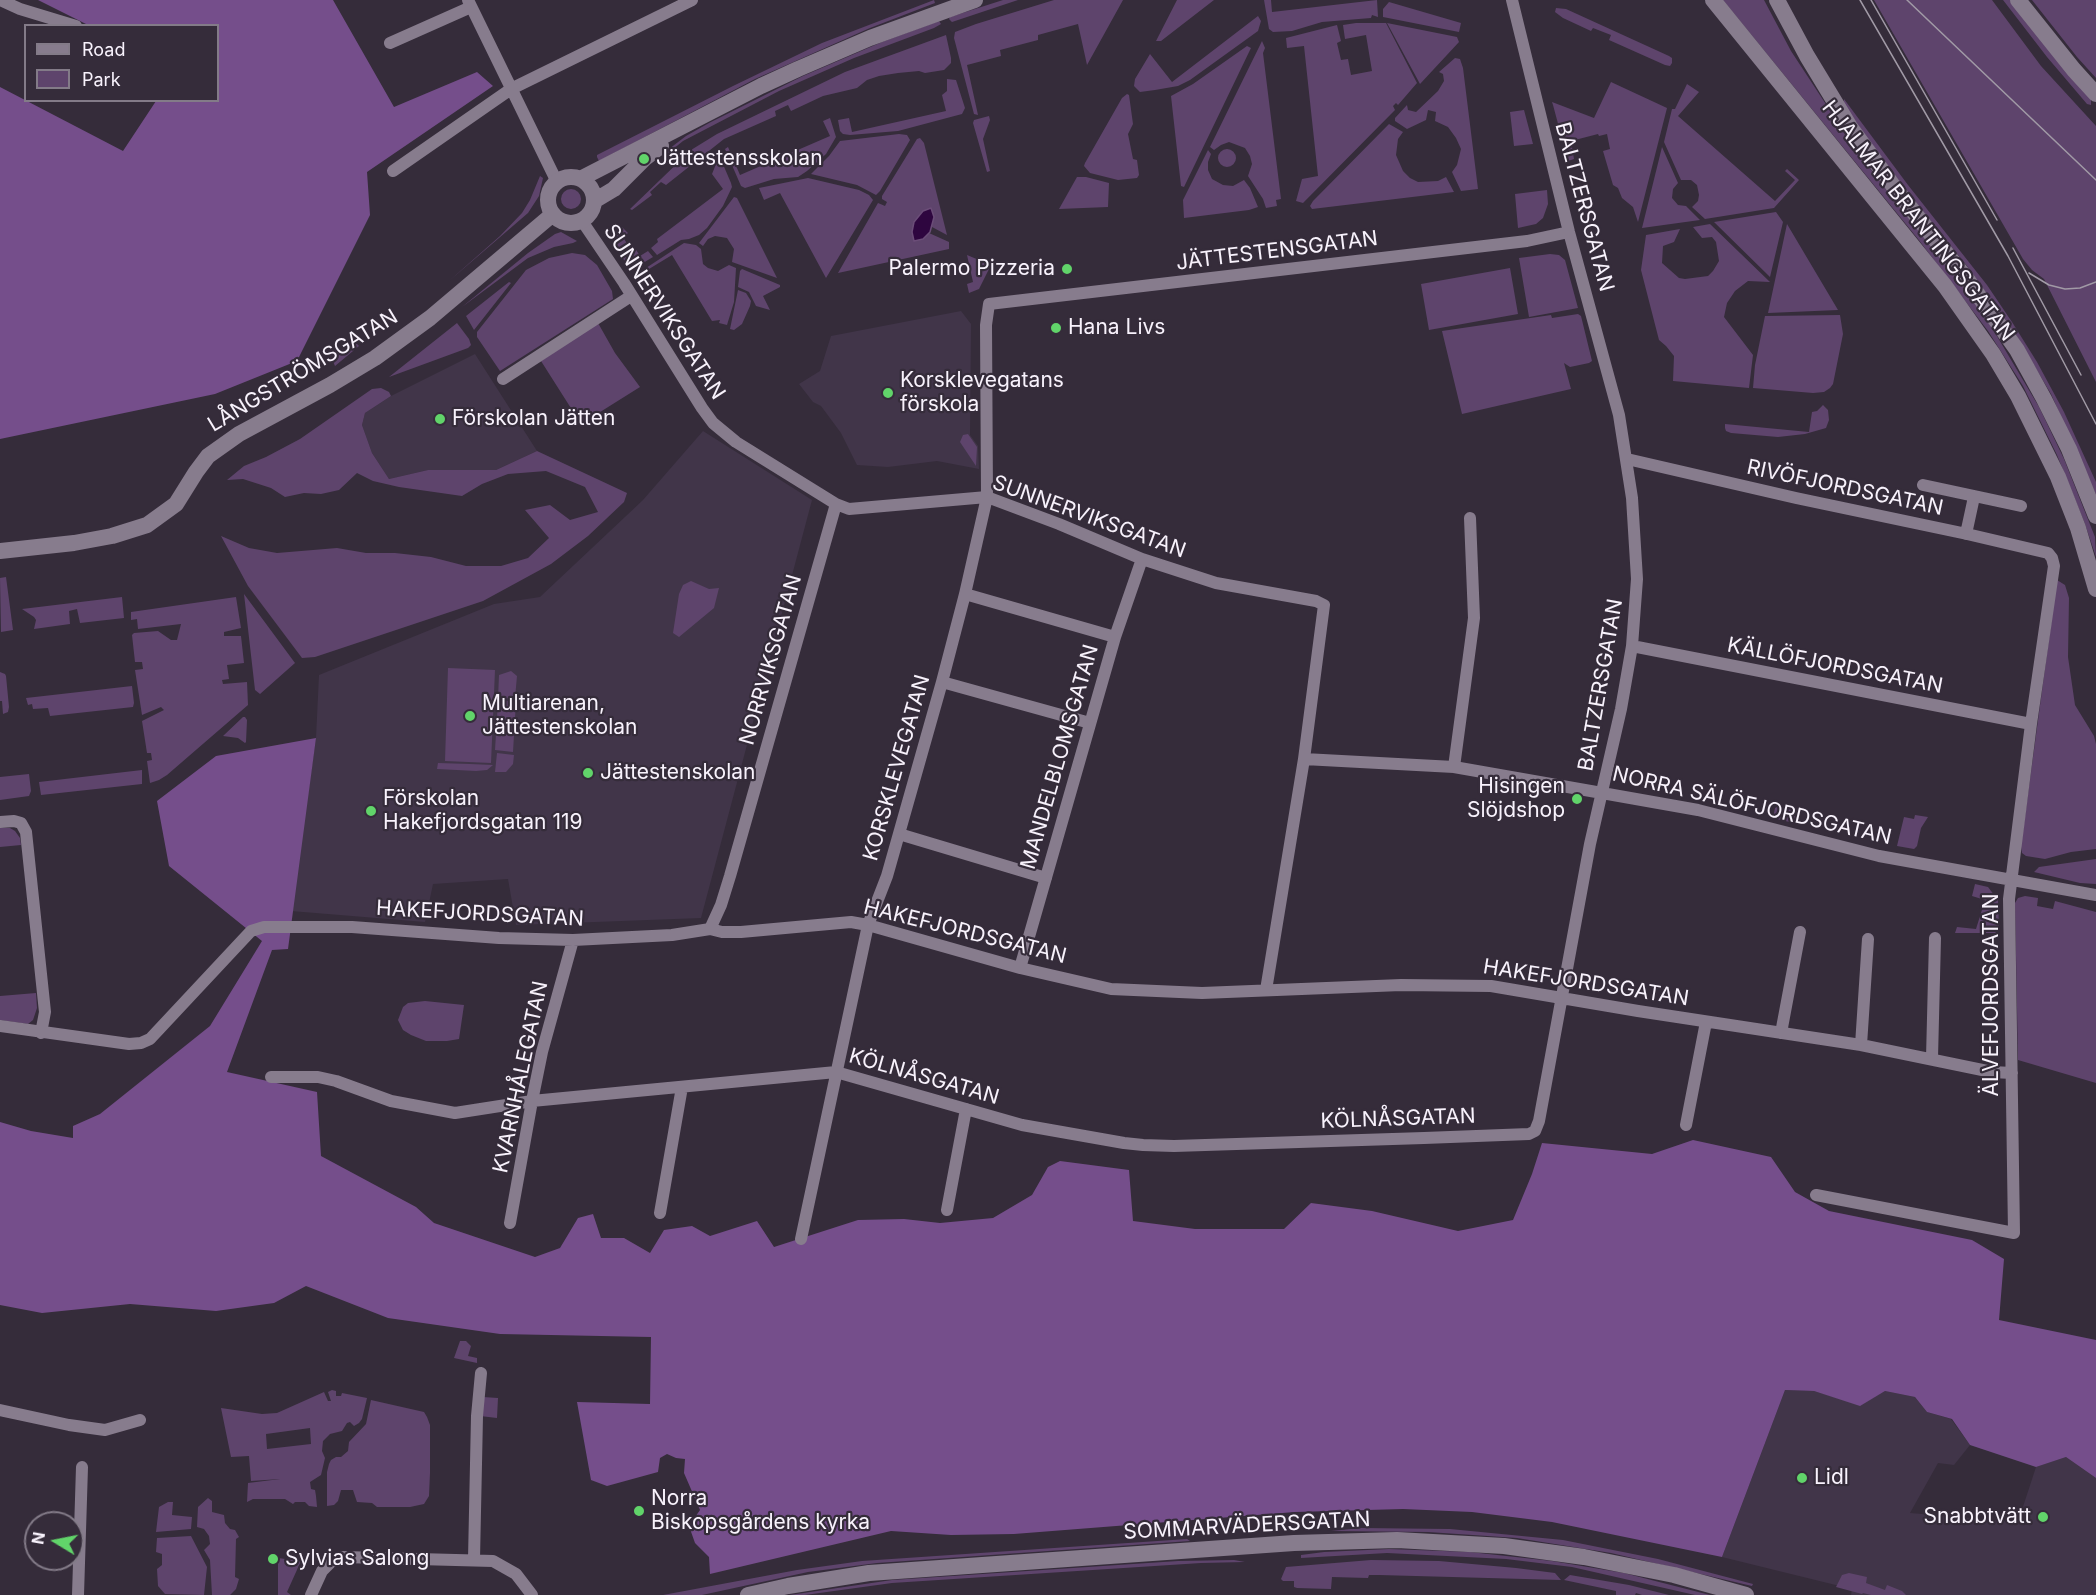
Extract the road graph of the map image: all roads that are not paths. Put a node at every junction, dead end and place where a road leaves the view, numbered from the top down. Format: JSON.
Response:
{"nodes":[{"id":1,"x":0,"y":0,"type":"edge"},
{"id":2,"x":692,"y":0,"type":"edge"},
{"id":3,"x":975,"y":0,"type":"edge"},
{"id":4,"x":1512,"y":0,"type":"edge"},
{"id":5,"x":1713,"y":0,"type":"edge"},
{"id":6,"x":1778,"y":0,"type":"edge"},
{"id":7,"x":2018,"y":0,"type":"edge"},
{"id":8,"x":469,"y":4,"type":"edge"},
{"id":9,"x":69,"y":24,"type":"edge"},
{"id":10,"x":390,"y":43,"type":"dead end"},
{"id":11,"x":511,"y":89,"type":"junction"},
{"id":12,"x":2096,"y":94,"type":"edge"},
{"id":13,"x":690,"y":124,"type":"junction"},
{"id":14,"x":393,"y":171,"type":"dead end"},
{"id":15,"x":580,"y":179,"type":"junction"},
{"id":16,"x":557,"y":182,"type":"junction"},
{"id":17,"x":594,"y":201,"type":"junction"},
{"id":18,"x":553,"y":214,"type":"junction"},
{"id":19,"x":582,"y":221,"type":"junction"},
{"id":20,"x":1569,"y":232,"type":"junction"},
{"id":21,"x":631,"y":296,"type":"junction"},
{"id":22,"x":989,"y":304,"type":"joint"},
{"id":23,"x":503,"y":379,"type":"dead end"},
{"id":24,"x":1627,"y":459,"type":"junction"},
{"id":25,"x":1923,"y":485,"type":"dead end"},
{"id":26,"x":987,"y":496,"type":"junction"},
{"id":27,"x":1974,"y":496,"type":"junction"},
{"id":28,"x":836,"y":504,"type":"junction"},
{"id":29,"x":2021,"y":506,"type":"dead end"},
{"id":30,"x":2096,"y":516,"type":"edge"},
{"id":31,"x":1470,"y":518,"type":"dead end"},
{"id":32,"x":1965,"y":534,"type":"junction"},
{"id":33,"x":0,"y":551,"type":"edge"},
{"id":34,"x":2052,"y":558,"type":"joint"},
{"id":35,"x":1142,"y":559,"type":"junction"},
{"id":36,"x":2096,"y":589,"type":"edge"},
{"id":37,"x":965,"y":594,"type":"junction"},
{"id":38,"x":1115,"y":637,"type":"junction"},
{"id":39,"x":1632,"y":646,"type":"junction"},
{"id":40,"x":942,"y":682,"type":"junction"},
{"id":41,"x":1090,"y":723,"type":"junction"},
{"id":42,"x":2031,"y":724,"type":"junction"},
{"id":43,"x":1304,"y":759,"type":"junction"},
{"id":44,"x":1454,"y":767,"type":"junction"},
{"id":45,"x":1602,"y":793,"type":"junction"},
{"id":46,"x":0,"y":822,"type":"edge"},
{"id":47,"x":899,"y":834,"type":"junction"},
{"id":48,"x":1046,"y":878,"type":"junction"},
{"id":49,"x":2012,"y":879,"type":"junction"},
{"id":50,"x":2096,"y":895,"type":"edge"},
{"id":51,"x":868,"y":925,"type":"junction"},
{"id":52,"x":711,"y":929,"type":"junction"},
{"id":53,"x":1800,"y":932,"type":"dead end"},
{"id":54,"x":1935,"y":938,"type":"dead end"},
{"id":55,"x":1868,"y":939,"type":"dead end"},
{"id":56,"x":573,"y":940,"type":"junction"},
{"id":57,"x":1020,"y":968,"type":"junction"},
{"id":58,"x":1266,"y":990,"type":"junction"},
{"id":59,"x":1562,"y":999,"type":"junction"},
{"id":60,"x":1706,"y":1022,"type":"junction"},
{"id":61,"x":0,"y":1026,"type":"edge"},
{"id":62,"x":40,"y":1033,"type":"junction"},
{"id":63,"x":1781,"y":1033,"type":"junction"},
{"id":64,"x":1861,"y":1045,"type":"junction"},
{"id":65,"x":1932,"y":1058,"type":"junction"},
{"id":66,"x":836,"y":1071,"type":"junction"},
{"id":67,"x":2012,"y":1073,"type":"junction"},
{"id":68,"x":271,"y":1077,"type":"dead end"},
{"id":69,"x":682,"y":1087,"type":"junction"},
{"id":70,"x":531,"y":1101,"type":"junction"},
{"id":71,"x":966,"y":1108,"type":"junction"},
{"id":72,"x":1686,"y":1125,"type":"dead end"},
{"id":73,"x":1535,"y":1131,"type":"joint"},
{"id":74,"x":1816,"y":1195,"type":"dead end"},
{"id":75,"x":947,"y":1210,"type":"dead end"},
{"id":76,"x":660,"y":1213,"type":"dead end"},
{"id":77,"x":510,"y":1223,"type":"dead end"},
{"id":78,"x":801,"y":1239,"type":"dead end"},
{"id":79,"x":482,"y":1373,"type":"dead end"},
{"id":80,"x":0,"y":1410,"type":"edge"},
{"id":81,"x":140,"y":1420,"type":"dead end"},
{"id":82,"x":82,"y":1467,"type":"dead end"},
{"id":83,"x":474,"y":1559,"type":"junction"},
{"id":84,"x":78,"y":1595,"type":"edge"},
{"id":85,"x":311,"y":1595,"type":"edge"},
{"id":86,"x":532,"y":1595,"type":"edge"},
{"id":87,"x":748,"y":1595,"type":"edge"},
{"id":88,"x":1746,"y":1595,"type":"edge"}],
"edges":[{"from":1,"to":9,"type":"street"},
{"from":2,"to":11,"type":"street"},
{"from":3,"to":13,"type":"street"},
{"from":4,"to":20,"type":"street","name":"BALTZERSGATAN"},
{"from":5,"to":36,"type":"street","name":"HJALMAR BRANTINGSGATAN"},
{"from":6,"to":30,"type":"street","name":"HJALMAR BRANTINGSGATAN"},
{"from":7,"to":12,"type":"street"},
{"from":8,"to":10,"type":"street"},
{"from":8,"to":11,"type":"street"},
{"from":11,"to":14,"type":"street"},
{"from":11,"to":16,"type":"street"},
{"from":13,"to":15,"type":"street"},
{"from":13,"to":17,"type":"street"},
{"from":15,"to":16,"type":"street"},
{"from":15,"to":17,"type":"street"},
{"from":16,"to":18,"type":"street"},
{"from":17,"to":19,"type":"street"},
{"from":18,"to":19,"type":"street"},
{"from":18,"to":33,"type":"street","name":"LÅNGSTRÖMSGATAN"},
{"from":19,"to":21,"type":"street","name":"SUNNERVIKSGATAN"},
{"from":20,"to":22,"type":"street","name":"JÄTTESTENSGATAN"},
{"from":20,"to":24,"type":"street","name":"BALTZERSGATAN"},
{"from":21,"to":23,"type":"street"},
{"from":21,"to":28,"type":"street","name":"SUNNERVIKSGATAN"},
{"from":22,"to":26,"type":"street","name":"KORSKLEVEGATAN"},
{"from":24,"to":32,"type":"street","name":"RIVÖFJORDSGATAN"},
{"from":24,"to":39,"type":"street","name":"BALTZERSGATAN"},
{"from":25,"to":27,"type":"street"},
{"from":26,"to":28,"type":"street","name":"SUNNERVIKSGATAN"},
{"from":26,"to":35,"type":"street","name":"SUNNERVIKSGATAN"},
{"from":26,"to":37,"type":"street","name":"KORSKLEVEGATAN"},
{"from":27,"to":29,"type":"street"},
{"from":27,"to":32,"type":"street"},
{"from":28,"to":52,"type":"street","name":"NORRVIKSGATAN"},
{"from":31,"to":44,"type":"street"},
{"from":32,"to":34,"type":"street","name":"RIVÖFJORDSGATAN"},
{"from":34,"to":42,"type":"street","name":"ÄLVEFJORDSGATAN"},
{"from":35,"to":38,"type":"street","name":"MANDELBLOMSGATAN"},
{"from":35,"to":43,"type":"street","name":"SUNNERVIKSGATAN"},
{"from":37,"to":38,"type":"street"},
{"from":37,"to":40,"type":"street","name":"KORSKLEVEGATAN"},
{"from":38,"to":41,"type":"street","name":"MANDELBLOMSGATAN"},
{"from":39,"to":42,"type":"street","name":"KÄLLÖFJORDSGATAN"},
{"from":39,"to":45,"type":"street","name":"BALTZERSGATAN"},
{"from":40,"to":41,"type":"street"},
{"from":40,"to":47,"type":"street","name":"KORSKLEVEGATAN"},
{"from":41,"to":48,"type":"street","name":"MANDELBLOMSGATAN"},
{"from":42,"to":49,"type":"street","name":"ÄLVEFJORDSGATAN"},
{"from":43,"to":44,"type":"street","name":"NORRA SÄLÖFJORDSGATAN"},
{"from":43,"to":58,"type":"street","name":"SUNNERVIKSGATAN"},
{"from":44,"to":45,"type":"street","name":"NORRA SÄLÖFJORDSGATAN"},
{"from":45,"to":49,"type":"street","name":"NORRA SÄLÖFJORDSGATAN"},
{"from":45,"to":59,"type":"street","name":"BALTZERSGATAN"},
{"from":46,"to":62,"type":"street"},
{"from":47,"to":48,"type":"street"},
{"from":47,"to":51,"type":"street","name":"KORSKLEVEGATAN"},
{"from":48,"to":57,"type":"street","name":"MANDELBLOMSGATAN"},
{"from":49,"to":50,"type":"street","name":"NORRA SÄLÖFJORDSGATAN"},
{"from":49,"to":67,"type":"street","name":"ÄLVEFJORDSGATAN"},
{"from":51,"to":52,"type":"street","name":"HAKEFJORDSGATAN"},
{"from":51,"to":57,"type":"street","name":"HAKEFJORDSGATAN"},
{"from":51,"to":66,"type":"street","name":"KORSKLEVEGATAN"},
{"from":52,"to":56,"type":"street","name":"HAKEFJORDSGATAN"},
{"from":53,"to":63,"type":"street"},
{"from":54,"to":65,"type":"street"},
{"from":55,"to":64,"type":"street"},
{"from":56,"to":62,"type":"street","name":"HAKEFJORDSGATAN"},
{"from":56,"to":70,"type":"street","name":"KVARNHÅLEGATAN"},
{"from":57,"to":58,"type":"street","name":"HAKEFJORDSGATAN"},
{"from":58,"to":59,"type":"street","name":"HAKEFJORDSGATAN"},
{"from":59,"to":60,"type":"street","name":"HAKEFJORDSGATAN"},
{"from":59,"to":73,"type":"street","name":"BALTZERSGATAN"},
{"from":60,"to":63,"type":"street","name":"HAKEFJORDSGATAN"},
{"from":60,"to":72,"type":"street"},
{"from":61,"to":62,"type":"street","name":"HAKEFJORDSGATAN"},
{"from":63,"to":64,"type":"street","name":"HAKEFJORDSGATAN"},
{"from":64,"to":65,"type":"street","name":"HAKEFJORDSGATAN"},
{"from":65,"to":67,"type":"street","name":"HAKEFJORDSGATAN"},
{"from":66,"to":69,"type":"street","name":"KÖLNÅSGATAN"},
{"from":66,"to":71,"type":"street","name":"KÖLNÅSGATAN"},
{"from":66,"to":78,"type":"street","name":"KORSKLEVEGATAN"},
{"from":67,"to":74,"type":"street","name":"ÄLVEFJORDSGATAN"},
{"from":68,"to":70,"type":"street","name":"KÖLNÅSGATAN"},
{"from":69,"to":70,"type":"street","name":"KÖLNÅSGATAN"},
{"from":69,"to":76,"type":"street"},
{"from":70,"to":77,"type":"street","name":"KVARNHÅLEGATAN"},
{"from":71,"to":73,"type":"street","name":"KÖLNÅSGATAN"},
{"from":71,"to":75,"type":"street"},
{"from":79,"to":83,"type":"street"},
{"from":80,"to":81,"type":"street"},
{"from":82,"to":84,"type":"street"},
{"from":83,"to":85,"type":"street"},
{"from":83,"to":86,"type":"street"},
{"from":87,"to":88,"type":"street","name":"SOMMARVÄDERSGATAN"}]}
